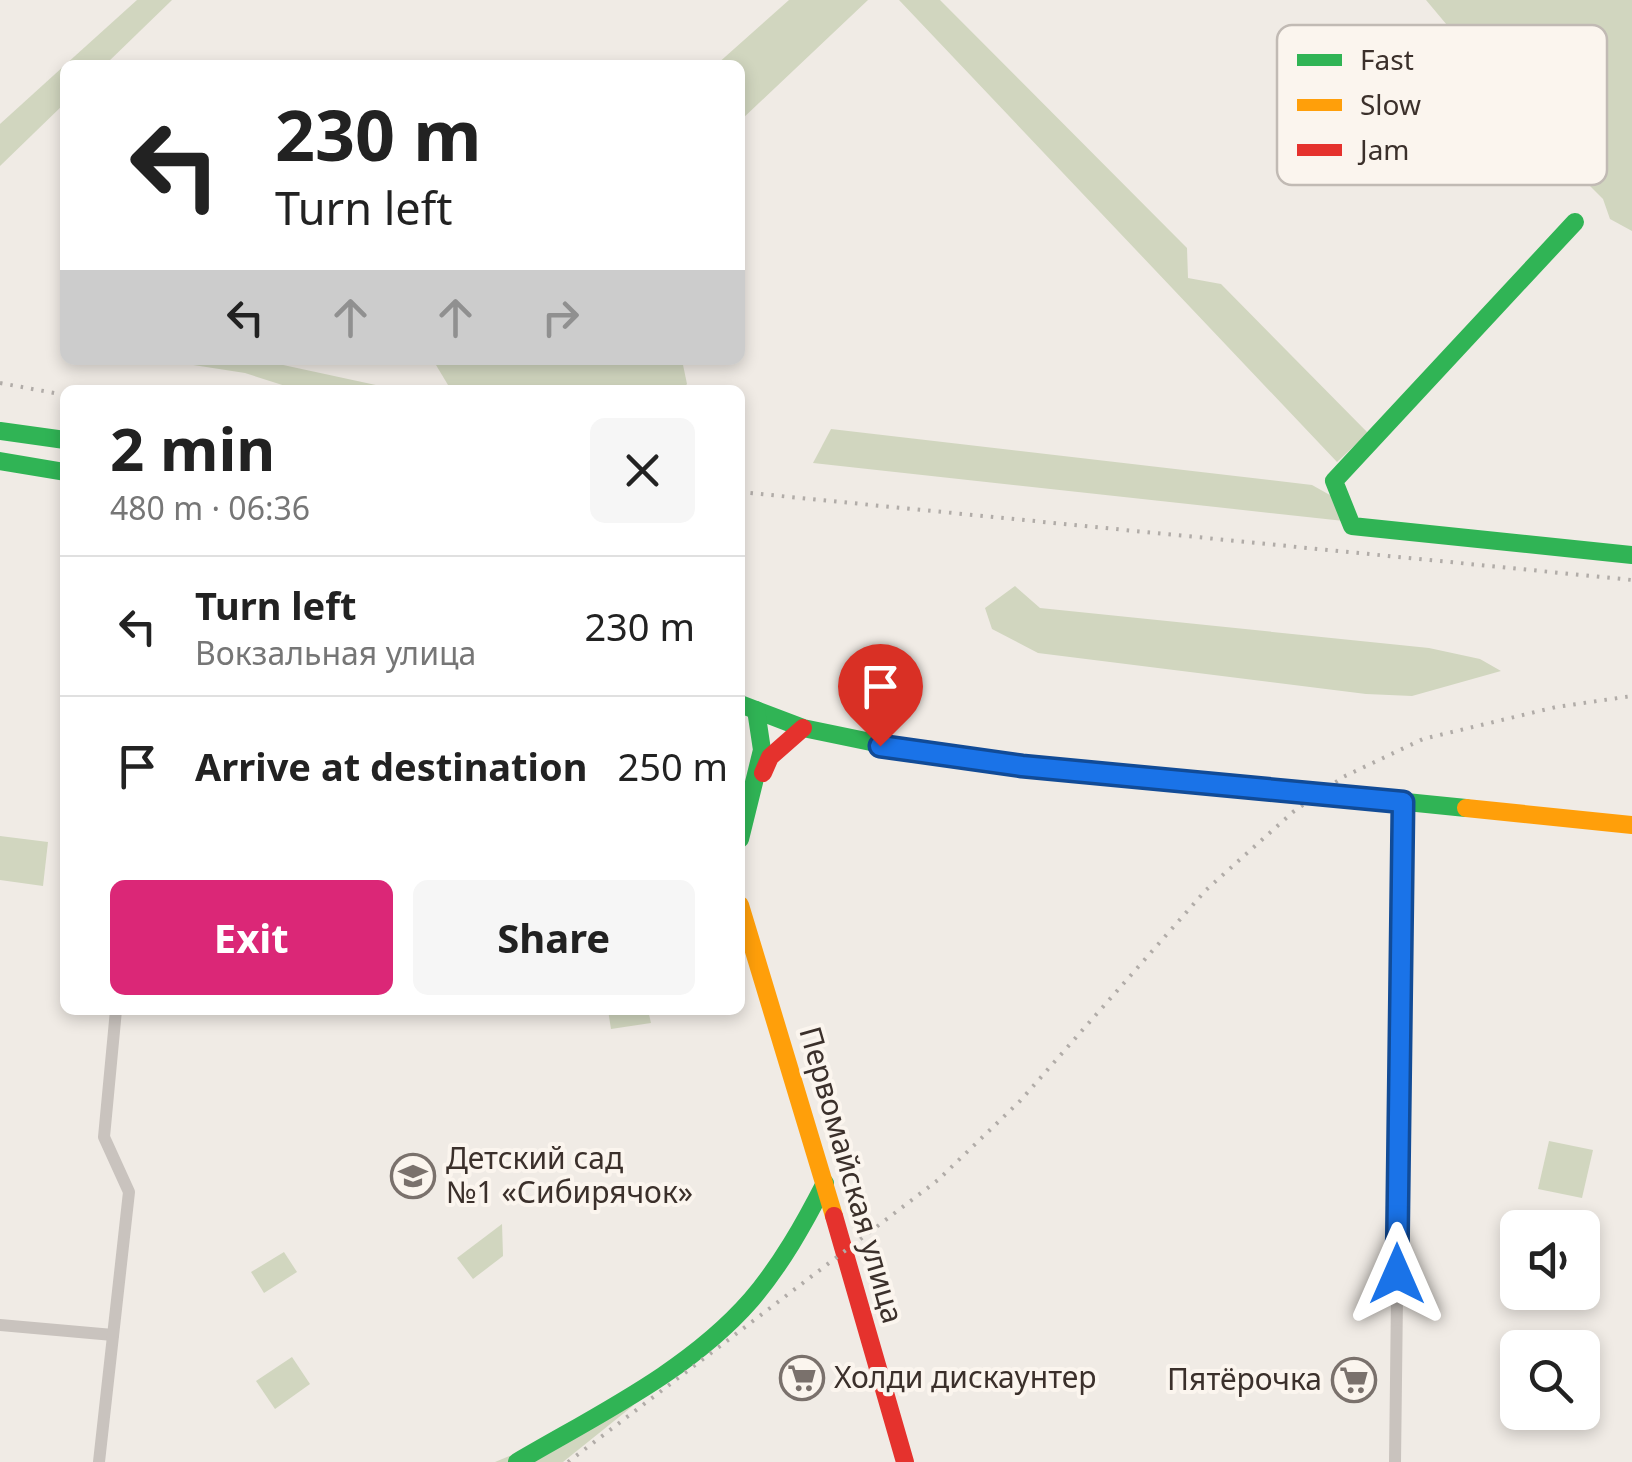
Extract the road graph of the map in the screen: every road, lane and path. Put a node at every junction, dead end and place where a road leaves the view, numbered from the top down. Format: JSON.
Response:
{"nodes":[{"id":1,"x":1575,"y":222,"type":"dead end"},
{"id":2,"x":0,"y":431,"type":"edge"},
{"id":3,"x":60,"y":439,"type":"edge"},
{"id":4,"x":0,"y":462,"type":"edge"},
{"id":5,"x":60,"y":471,"type":"edge"},
{"id":6,"x":1632,"y":555,"type":"edge"},
{"id":7,"x":748,"y":707,"type":"edge"},
{"id":8,"x":803,"y":728,"type":"junction"},
{"id":9,"x":750,"y":768,"type":"edge"},
{"id":10,"x":1403,"y":802,"type":"junction"},
{"id":11,"x":749,"y":805,"type":"junction"},
{"id":12,"x":745,"y":820,"type":"edge"},
{"id":13,"x":1632,"y":825,"type":"edge"},
{"id":14,"x":745,"y":921,"type":"edge"},
{"id":15,"x":116,"y":1015,"type":"edge"},
{"id":16,"x":825,"y":1183,"type":"junction"},
{"id":17,"x":0,"y":1325,"type":"edge"},
{"id":18,"x":113,"y":1335,"type":"junction"},
{"id":19,"x":99,"y":1462,"type":"edge"},
{"id":20,"x":517,"y":1462,"type":"edge"},
{"id":21,"x":906,"y":1462,"type":"edge"},
{"id":22,"x":1395,"y":1462,"type":"edge"}],
"edges":[{"from":1,"to":6,"type":"main road"},
{"from":2,"to":3,"type":"main road"},
{"from":4,"to":5,"type":"main road"},
{"from":7,"to":8,"type":"main road"},
{"from":7,"to":9,"type":"main road"},
{"from":8,"to":10,"type":"main road"},
{"from":8,"to":11,"type":"main road"},
{"from":9,"to":11,"type":"main road"},
{"from":10,"to":13,"type":"main road"},
{"from":10,"to":22,"type":"street"},
{"from":11,"to":12,"type":"main road"},
{"from":14,"to":16,"type":"main road","name":"Первомайская улица"},
{"from":15,"to":18,"type":"street"},
{"from":16,"to":20,"type":"main road"},
{"from":16,"to":21,"type":"main road","name":"Первомайская улица"},
{"from":17,"to":18,"type":"street"},
{"from":18,"to":19,"type":"street"}]}
